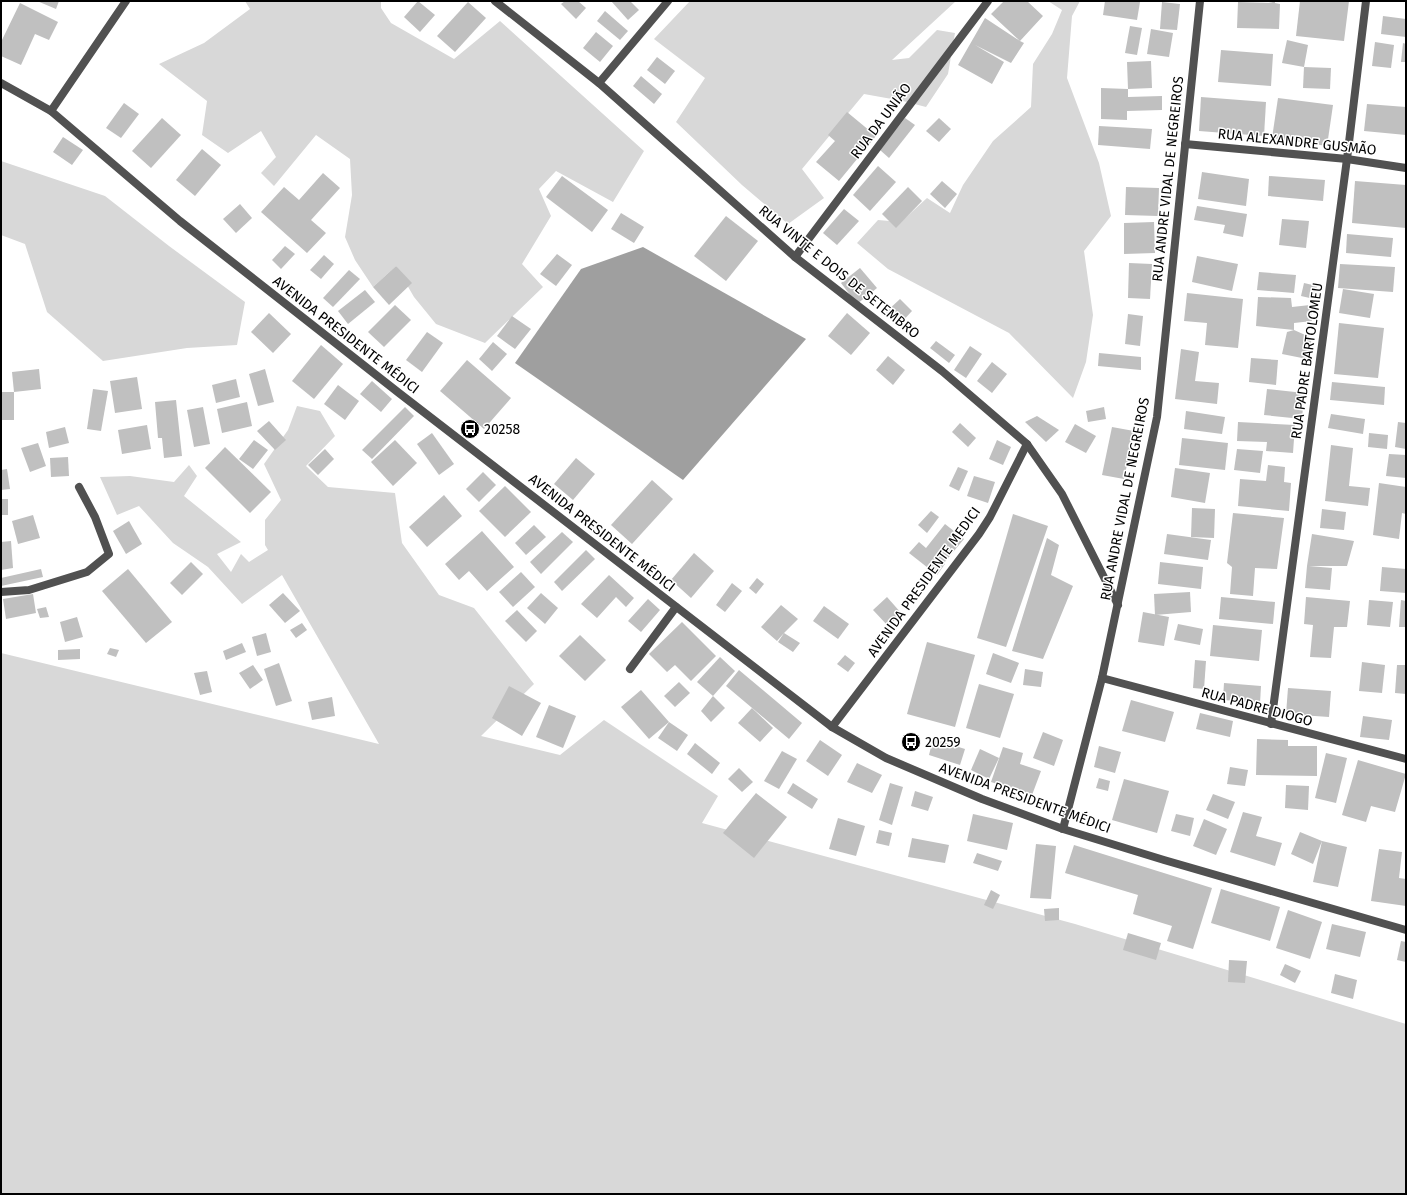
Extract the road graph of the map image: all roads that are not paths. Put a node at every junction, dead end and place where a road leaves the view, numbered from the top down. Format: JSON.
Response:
{"nodes":[{"id":1,"x":126,"y":1,"type":"edge"},
{"id":2,"x":495,"y":1,"type":"edge"},
{"id":3,"x":668,"y":1,"type":"edge"},
{"id":4,"x":988,"y":1,"type":"edge"},
{"id":5,"x":1200,"y":1,"type":"edge"},
{"id":6,"x":1366,"y":1,"type":"edge"},
{"id":7,"x":1,"y":83,"type":"edge"},
{"id":8,"x":598,"y":83,"type":"junction"},
{"id":9,"x":51,"y":111,"type":"junction"},
{"id":10,"x":1185,"y":144,"type":"junction"},
{"id":11,"x":1347,"y":159,"type":"junction"},
{"id":12,"x":1406,"y":168,"type":"edge"},
{"id":13,"x":795,"y":257,"type":"junction"},
{"id":14,"x":1026,"y":444,"type":"junction"},
{"id":15,"x":79,"y":487,"type":"dead end"},
{"id":16,"x":1,"y":592,"type":"edge"},
{"id":17,"x":1118,"y":605,"type":"junction"},
{"id":18,"x":676,"y":607,"type":"junction"},
{"id":19,"x":630,"y":669,"type":"dead end"},
{"id":20,"x":1102,"y":678,"type":"junction"},
{"id":21,"x":1271,"y":724,"type":"junction"},
{"id":22,"x":832,"y":727,"type":"junction"},
{"id":23,"x":1406,"y":759,"type":"edge"},
{"id":24,"x":1063,"y":829,"type":"junction"},
{"id":25,"x":1406,"y":930,"type":"edge"}],
"edges":[{"from":1,"to":9,"type":"street"},
{"from":2,"to":8,"type":"street","name":"RUA VINTE E DOIS DE SETEMBRO"},
{"from":3,"to":8,"type":"street"},
{"from":4,"to":13,"type":"street","name":"RUA DA UNIÃO"},
{"from":5,"to":10,"type":"street","name":"RUA ANDRE VIDAL DE NEGREIROS"},
{"from":6,"to":11,"type":"street","name":"RUA PADRE BARTOLOMEU"},
{"from":7,"to":9,"type":"street","name":"AVENIDA PRESIDENTE MÉDICI"},
{"from":8,"to":13,"type":"street","name":"RUA VINTE E DOIS DE SETEMBRO"},
{"from":9,"to":18,"type":"street","name":"AVENIDA PRESIDENTE MÉDICI"},
{"from":10,"to":11,"type":"street","name":"RUA ALEXANDRE GUSMÃO"},
{"from":10,"to":17,"type":"street","name":"RUA ANDRE VIDAL DE NEGREIROS"},
{"from":11,"to":12,"type":"street","name":"RUA ALEXANDRE GUSMÃO"},
{"from":11,"to":21,"type":"street","name":"RUA PADRE BARTOLOMEU"},
{"from":13,"to":14,"type":"street","name":"RUA VINTE E DOIS DE SETEMBRO"},
{"from":14,"to":17,"type":"street","name":"RUA VINTE E DOIS DE SETEMBRO"},
{"from":14,"to":22,"type":"street","name":"AVENIDA PRESIDENTE MEDICI"},
{"from":15,"to":16,"type":"street"},
{"from":17,"to":20,"type":"street","name":"RUA ANDRE VIDAL DE NEGREIROS"},
{"from":18,"to":19,"type":"street","name":"AVENIDA PRESIDENTE MÉDICI"},
{"from":18,"to":22,"type":"street","name":"AVENIDA PRESIDENTE MÉDICI"},
{"from":20,"to":21,"type":"street","name":"RUA PADRE DIOGO"},
{"from":20,"to":24,"type":"street","name":"RUA ANDRE VIDAL DE NEGREIROS"},
{"from":21,"to":23,"type":"street","name":"RUA PADRE DIOGO"},
{"from":22,"to":24,"type":"street","name":"AVENIDA PRESIDENTE MÉDICI"},
{"from":24,"to":25,"type":"street","name":"AVENIDA PRESIDENTE MÉDICI"}]}
